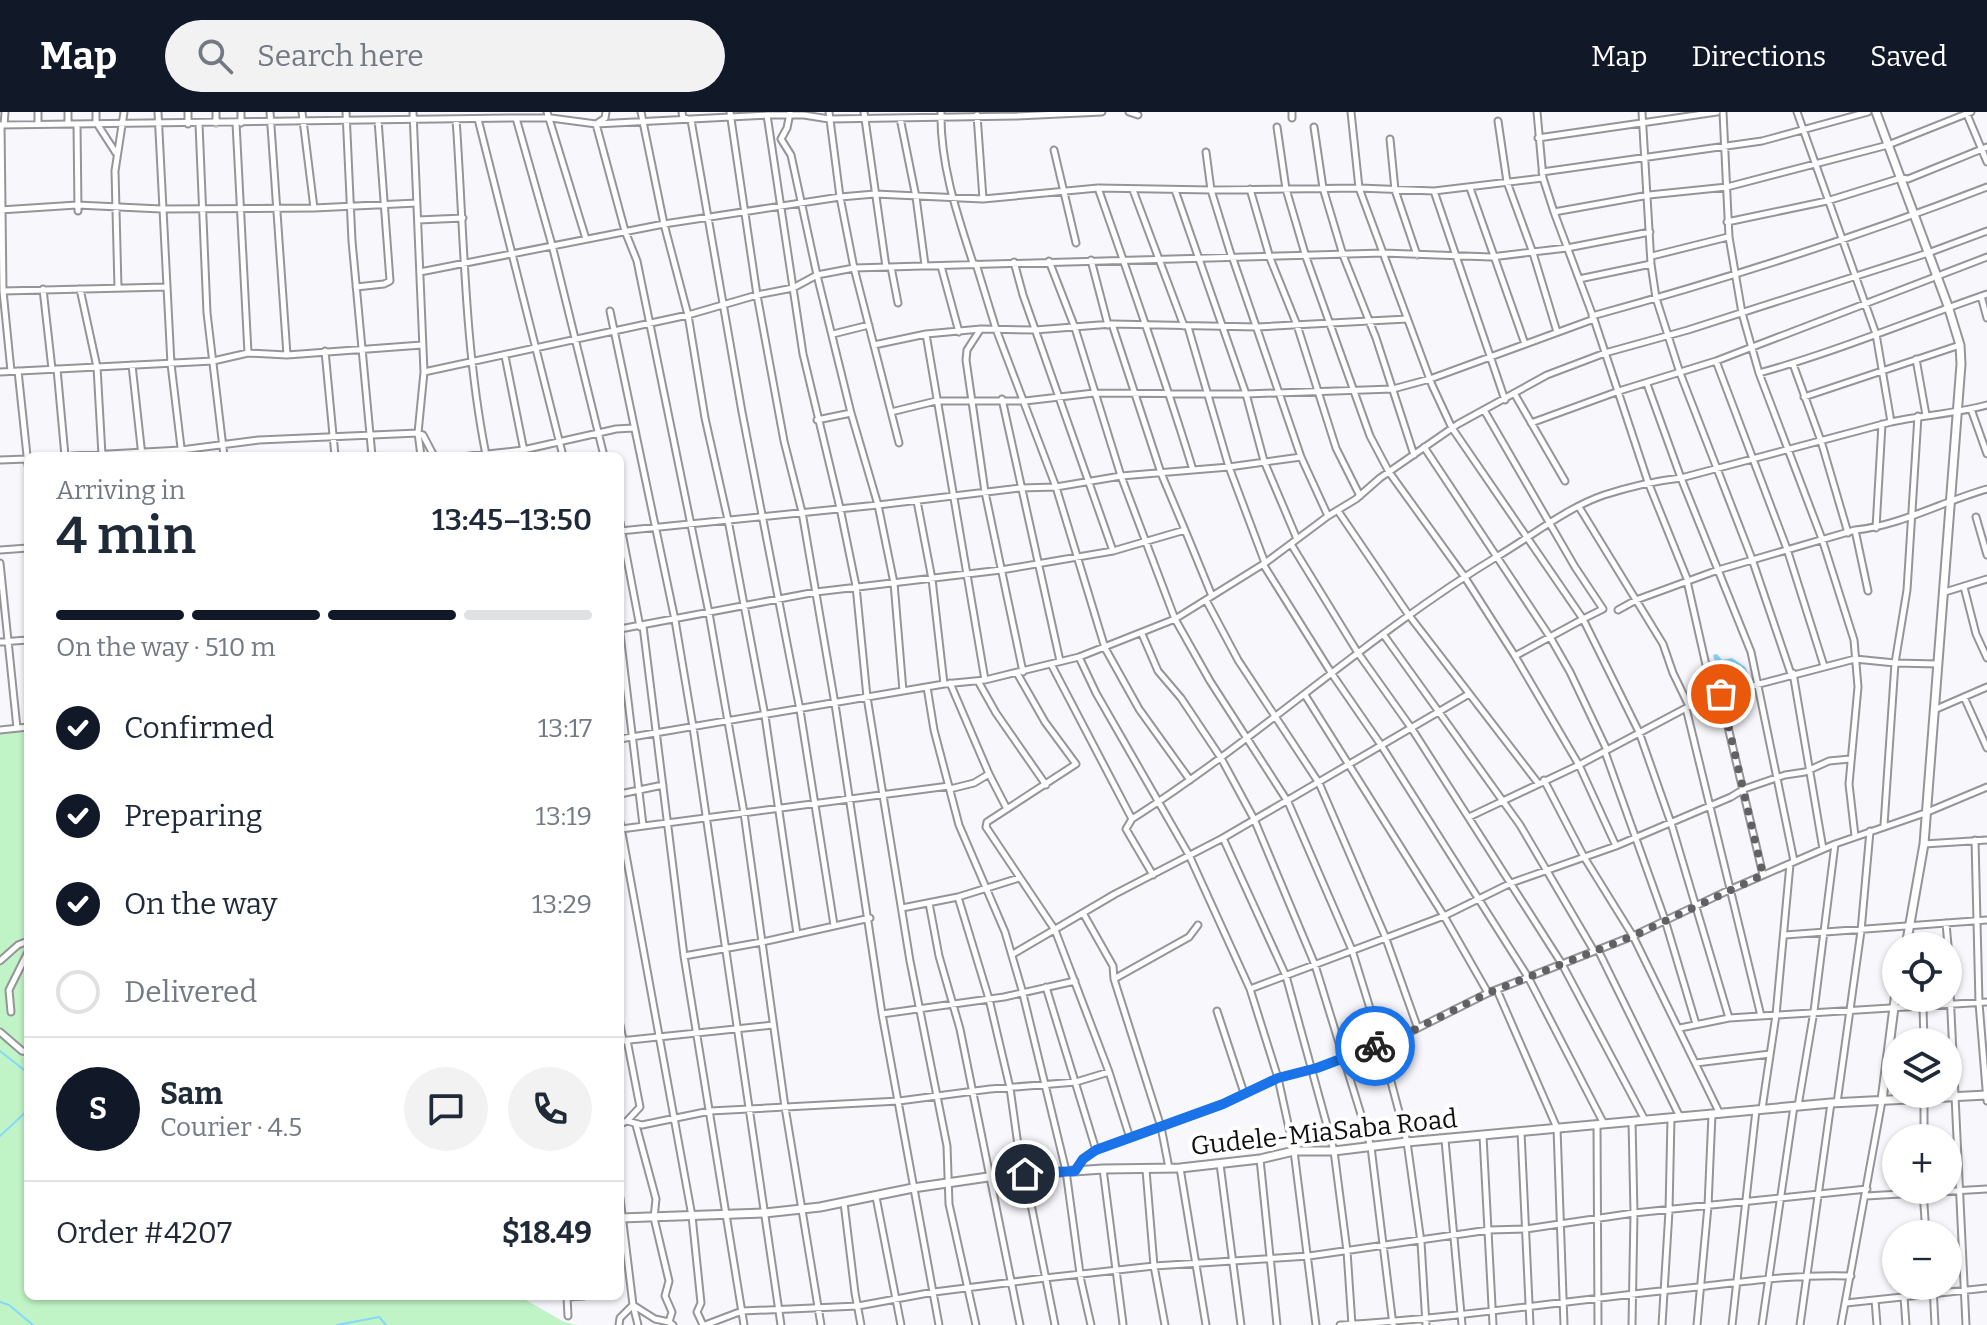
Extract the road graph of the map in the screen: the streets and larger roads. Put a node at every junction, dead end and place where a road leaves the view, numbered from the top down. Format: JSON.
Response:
{"nodes":[{"id":1,"x":5,"y":112,"type":"edge"},
{"id":2,"x":38,"y":112,"type":"edge"},
{"id":3,"x":68,"y":112,"type":"edge"},
{"id":4,"x":96,"y":112,"type":"edge"},
{"id":5,"x":124,"y":112,"type":"edge"},
{"id":6,"x":158,"y":112,"type":"edge"},
{"id":7,"x":188,"y":112,"type":"edge"},
{"id":8,"x":216,"y":112,"type":"edge"},
{"id":9,"x":241,"y":112,"type":"edge"},
{"id":10,"x":270,"y":112,"type":"edge"},
{"id":11,"x":302,"y":112,"type":"edge"},
{"id":12,"x":346,"y":112,"type":"edge"},
{"id":13,"x":606,"y":112,"type":"edge"},
{"id":14,"x":641,"y":112,"type":"edge"},
{"id":15,"x":682,"y":112,"type":"edge"},
{"id":16,"x":1102,"y":112,"type":"edge"},
{"id":17,"x":1129,"y":112,"type":"edge"},
{"id":18,"x":1351,"y":112,"type":"edge"},
{"id":19,"x":1537,"y":112,"type":"edge"},
{"id":20,"x":1642,"y":112,"type":"edge"},
{"id":21,"x":1720,"y":112,"type":"edge"},
{"id":22,"x":1797,"y":112,"type":"edge"},
{"id":23,"x":1868,"y":112,"type":"edge"},
{"id":24,"x":1876,"y":112,"type":"edge"},
{"id":25,"x":790,"y":113,"type":"edge"},
{"id":26,"x":1055,"y":113,"type":"edge"},
{"id":27,"x":1968,"y":113,"type":"edge"},
{"id":28,"x":731,"y":114,"type":"edge"},
{"id":29,"x":941,"y":114,"type":"edge"},
{"id":30,"x":1017,"y":114,"type":"edge"},
{"id":31,"x":549,"y":115,"type":"edge"},
{"id":32,"x":767,"y":115,"type":"junction"},
{"id":33,"x":829,"y":115,"type":"edge"},
{"id":34,"x":864,"y":115,"type":"edge"},
{"id":35,"x":977,"y":115,"type":"junction"},
{"id":36,"x":1138,"y":115,"type":"dead end"},
{"id":37,"x":413,"y":116,"type":"edge"},
{"id":38,"x":905,"y":116,"type":"edge"},
{"id":39,"x":516,"y":118,"type":"junction"},
{"id":40,"x":456,"y":119,"type":"junction"},
{"id":41,"x":478,"y":119,"type":"junction"},
{"id":42,"x":378,"y":120,"type":"junction"},
{"id":43,"x":691,"y":120,"type":"junction"},
{"id":44,"x":346,"y":121,"type":"junction"},
{"id":45,"x":1498,"y":121,"type":"dead end"},
{"id":46,"x":96,"y":122,"type":"junction"},
{"id":47,"x":303,"y":122,"type":"junction"},
{"id":48,"x":641,"y":122,"type":"junction"},
{"id":49,"x":1644,"y":122,"type":"junction"},
{"id":50,"x":68,"y":123,"type":"junction"},
{"id":51,"x":77,"y":123,"type":"junction"},
{"id":52,"x":124,"y":123,"type":"junction"},
{"id":53,"x":216,"y":123,"type":"junction"},
{"id":54,"x":238,"y":123,"type":"junction"},
{"id":55,"x":270,"y":123,"type":"junction"},
{"id":56,"x":38,"y":124,"type":"junction"},
{"id":57,"x":158,"y":124,"type":"junction"},
{"id":58,"x":188,"y":124,"type":"junction"},
{"id":59,"x":199,"y":124,"type":"junction"},
{"id":60,"x":596,"y":124,"type":"junction"},
{"id":61,"x":2,"y":125,"type":"edge"},
{"id":62,"x":1277,"y":127,"type":"dead end"},
{"id":63,"x":1314,"y":127,"type":"dead end"},
{"id":64,"x":1803,"y":131,"type":"junction"},
{"id":65,"x":1538,"y":138,"type":"junction"},
{"id":66,"x":1390,"y":139,"type":"dead end"},
{"id":67,"x":1888,"y":145,"type":"junction"},
{"id":68,"x":1724,"y":148,"type":"junction"},
{"id":69,"x":1984,"y":148,"type":"edge"},
{"id":70,"x":1054,"y":150,"type":"dead end"},
{"id":71,"x":1206,"y":152,"type":"dead end"},
{"id":72,"x":116,"y":153,"type":"junction"},
{"id":73,"x":1647,"y":157,"type":"junction"},
{"id":74,"x":1987,"y":162,"type":"edge"},
{"id":75,"x":1815,"y":166,"type":"junction"},
{"id":76,"x":1543,"y":175,"type":"junction"},
{"id":77,"x":1901,"y":178,"type":"junction"},
{"id":78,"x":1507,"y":182,"type":"junction"},
{"id":79,"x":1727,"y":187,"type":"junction"},
{"id":80,"x":1987,"y":187,"type":"edge"},
{"id":81,"x":1098,"y":188,"type":"junction"},
{"id":82,"x":1323,"y":188,"type":"junction"},
{"id":83,"x":1359,"y":188,"type":"junction"},
{"id":84,"x":1470,"y":188,"type":"junction"},
{"id":85,"x":1250,"y":189,"type":"junction"},
{"id":86,"x":1286,"y":189,"type":"junction"},
{"id":87,"x":1133,"y":190,"type":"junction"},
{"id":88,"x":1175,"y":190,"type":"junction"},
{"id":89,"x":1211,"y":190,"type":"junction"},
{"id":90,"x":1395,"y":190,"type":"junction"},
{"id":91,"x":1063,"y":191,"type":"junction"},
{"id":92,"x":1434,"y":191,"type":"junction"},
{"id":93,"x":875,"y":194,"type":"junction"},
{"id":94,"x":1649,"y":195,"type":"junction"},
{"id":95,"x":840,"y":197,"type":"junction"},
{"id":96,"x":916,"y":197,"type":"junction"},
{"id":97,"x":952,"y":198,"type":"junction"},
{"id":98,"x":983,"y":199,"type":"junction"},
{"id":99,"x":1827,"y":201,"type":"junction"},
{"id":100,"x":417,"y":203,"type":"junction"},
{"id":101,"x":803,"y":203,"type":"junction"},
{"id":102,"x":385,"y":204,"type":"junction"},
{"id":103,"x":351,"y":206,"type":"junction"},
{"id":104,"x":115,"y":207,"type":"junction"},
{"id":105,"x":240,"y":207,"type":"junction"},
{"id":106,"x":78,"y":208,"type":"junction"},
{"id":107,"x":277,"y":208,"type":"junction"},
{"id":108,"x":314,"y":208,"type":"junction"},
{"id":109,"x":780,"y":208,"type":"junction"},
{"id":110,"x":203,"y":209,"type":"junction"},
{"id":111,"x":1,"y":210,"type":"edge"},
{"id":112,"x":744,"y":210,"type":"junction"},
{"id":113,"x":1554,"y":212,"type":"junction"},
{"id":114,"x":1915,"y":215,"type":"junction"},
{"id":115,"x":710,"y":216,"type":"junction"},
{"id":116,"x":463,"y":218,"type":"junction"},
{"id":117,"x":418,"y":220,"type":"junction"},
{"id":118,"x":1727,"y":222,"type":"junction"},
{"id":119,"x":664,"y":224,"type":"junction"},
{"id":120,"x":625,"y":231,"type":"junction"},
{"id":121,"x":1987,"y":231,"type":"edge"},
{"id":122,"x":1650,"y":232,"type":"junction"},
{"id":123,"x":1729,"y":237,"type":"junction"},
{"id":124,"x":586,"y":239,"type":"junction"},
{"id":125,"x":1840,"y":239,"type":"junction"},
{"id":126,"x":1076,"y":243,"type":"dead end"},
{"id":127,"x":552,"y":245,"type":"junction"},
{"id":128,"x":1567,"y":248,"type":"junction"},
{"id":129,"x":1383,"y":253,"type":"junction"},
{"id":130,"x":1533,"y":253,"type":"junction"},
{"id":131,"x":1928,"y":253,"type":"junction"},
{"id":132,"x":513,"y":254,"type":"junction"},
{"id":133,"x":1343,"y":255,"type":"junction"},
{"id":134,"x":1417,"y":255,"type":"junction"},
{"id":135,"x":1652,"y":256,"type":"junction"},
{"id":136,"x":1306,"y":257,"type":"junction"},
{"id":137,"x":1456,"y":257,"type":"junction"},
{"id":138,"x":1496,"y":257,"type":"junction"},
{"id":139,"x":1987,"y":257,"type":"edge"},
{"id":140,"x":1198,"y":258,"type":"junction"},
{"id":141,"x":1270,"y":258,"type":"junction"},
{"id":142,"x":1123,"y":259,"type":"junction"},
{"id":143,"x":1161,"y":259,"type":"junction"},
{"id":144,"x":1233,"y":259,"type":"junction"},
{"id":145,"x":1091,"y":260,"type":"junction"},
{"id":146,"x":1049,"y":261,"type":"junction"},
{"id":147,"x":466,"y":262,"type":"junction"},
{"id":148,"x":1014,"y":262,"type":"junction"},
{"id":149,"x":974,"y":264,"type":"junction"},
{"id":150,"x":1651,"y":264,"type":"junction"},
{"id":151,"x":925,"y":265,"type":"junction"},
{"id":152,"x":941,"y":266,"type":"junction"},
{"id":153,"x":889,"y":267,"type":"junction"},
{"id":154,"x":854,"y":268,"type":"junction"},
{"id":155,"x":420,"y":272,"type":"junction"},
{"id":156,"x":817,"y":275,"type":"junction"},
{"id":157,"x":1736,"y":276,"type":"junction"},
{"id":158,"x":1854,"y":276,"type":"junction"},
{"id":159,"x":1937,"y":276,"type":"junction"},
{"id":160,"x":1579,"y":279,"type":"junction"},
{"id":161,"x":166,"y":287,"type":"junction"},
{"id":162,"x":356,"y":287,"type":"junction"},
{"id":163,"x":118,"y":288,"type":"junction"},
{"id":164,"x":793,"y":288,"type":"junction"},
{"id":165,"x":43,"y":289,"type":"junction"},
{"id":166,"x":80,"y":289,"type":"junction"},
{"id":167,"x":2,"y":291,"type":"edge"},
{"id":168,"x":757,"y":295,"type":"junction"},
{"id":169,"x":1984,"y":295,"type":"edge"},
{"id":170,"x":1656,"y":298,"type":"junction"},
{"id":171,"x":898,"y":303,"type":"dead end"},
{"id":172,"x":725,"y":304,"type":"junction"},
{"id":173,"x":1865,"y":305,"type":"junction"},
{"id":174,"x":1948,"y":306,"type":"junction"},
{"id":175,"x":610,"y":311,"type":"dead end"},
{"id":176,"x":1742,"y":313,"type":"junction"},
{"id":177,"x":688,"y":315,"type":"junction"},
{"id":178,"x":1593,"y":317,"type":"junction"},
{"id":179,"x":1987,"y":318,"type":"edge"},
{"id":180,"x":1407,"y":319,"type":"junction"},
{"id":181,"x":1370,"y":320,"type":"junction"},
{"id":182,"x":650,"y":323,"type":"junction"},
{"id":183,"x":1331,"y":323,"type":"junction"},
{"id":184,"x":869,"y":325,"type":"junction"},
{"id":185,"x":1110,"y":325,"type":"junction"},
{"id":186,"x":1146,"y":325,"type":"junction"},
{"id":187,"x":1297,"y":325,"type":"junction"},
{"id":188,"x":1186,"y":326,"type":"junction"},
{"id":189,"x":1222,"y":327,"type":"junction"},
{"id":190,"x":1257,"y":327,"type":"junction"},
{"id":191,"x":1075,"y":328,"type":"junction"},
{"id":192,"x":981,"y":329,"type":"junction"},
{"id":193,"x":996,"y":329,"type":"junction"},
{"id":194,"x":1035,"y":330,"type":"junction"},
{"id":195,"x":959,"y":332,"type":"junction"},
{"id":196,"x":1557,"y":332,"type":"junction"},
{"id":197,"x":613,"y":333,"type":"junction"},
{"id":198,"x":833,"y":334,"type":"junction"},
{"id":199,"x":926,"y":334,"type":"junction"},
{"id":200,"x":1876,"y":334,"type":"junction"},
{"id":201,"x":1668,"y":336,"type":"junction"},
{"id":202,"x":576,"y":341,"type":"junction"},
{"id":203,"x":1525,"y":344,"type":"junction"},
{"id":204,"x":422,"y":345,"type":"junction"},
{"id":205,"x":874,"y":345,"type":"junction"},
{"id":206,"x":1960,"y":345,"type":"junction"},
{"id":207,"x":1751,"y":347,"type":"junction"},
{"id":208,"x":361,"y":350,"type":"junction"},
{"id":209,"x":537,"y":350,"type":"junction"},
{"id":210,"x":325,"y":351,"type":"junction"},
{"id":211,"x":248,"y":353,"type":"junction"},
{"id":212,"x":1605,"y":353,"type":"junction"},
{"id":213,"x":287,"y":355,"type":"junction"},
{"id":214,"x":505,"y":356,"type":"junction"},
{"id":215,"x":1490,"y":356,"type":"junction"},
{"id":216,"x":1916,"y":359,"type":"junction"},
{"id":217,"x":213,"y":361,"type":"junction"},
{"id":218,"x":1716,"y":361,"type":"junction"},
{"id":219,"x":473,"y":363,"type":"junction"},
{"id":220,"x":171,"y":364,"type":"junction"},
{"id":221,"x":1793,"y":364,"type":"junction"},
{"id":222,"x":132,"y":365,"type":"junction"},
{"id":223,"x":97,"y":367,"type":"junction"},
{"id":224,"x":55,"y":369,"type":"junction"},
{"id":225,"x":11,"y":371,"type":"junction"},
{"id":226,"x":18,"y":371,"type":"junction"},
{"id":227,"x":1885,"y":371,"type":"junction"},
{"id":228,"x":0,"y":372,"type":"edge"},
{"id":229,"x":424,"y":372,"type":"junction"},
{"id":230,"x":1680,"y":373,"type":"junction"},
{"id":231,"x":1759,"y":373,"type":"junction"},
{"id":232,"x":1430,"y":379,"type":"junction"},
{"id":233,"x":1647,"y":384,"type":"junction"},
{"id":234,"x":1393,"y":389,"type":"junction"},
{"id":235,"x":1353,"y":390,"type":"junction"},
{"id":236,"x":1619,"y":391,"type":"junction"},
{"id":237,"x":1094,"y":393,"type":"junction"},
{"id":238,"x":1133,"y":393,"type":"junction"},
{"id":239,"x":1169,"y":393,"type":"junction"},
{"id":240,"x":1208,"y":393,"type":"junction"},
{"id":241,"x":1317,"y":393,"type":"junction"},
{"id":242,"x":1514,"y":393,"type":"junction"},
{"id":243,"x":1246,"y":394,"type":"junction"},
{"id":244,"x":1281,"y":394,"type":"junction"},
{"id":245,"x":1061,"y":397,"type":"junction"},
{"id":246,"x":1804,"y":397,"type":"junction"},
{"id":247,"x":974,"y":399,"type":"junction"},
{"id":248,"x":1002,"y":399,"type":"junction"},
{"id":249,"x":1505,"y":400,"type":"junction"},
{"id":250,"x":936,"y":401,"type":"junction"},
{"id":251,"x":1025,"y":401,"type":"junction"},
{"id":252,"x":1987,"y":405,"type":"edge"},
{"id":253,"x":1971,"y":409,"type":"junction"},
{"id":254,"x":1484,"y":410,"type":"junction"},
{"id":255,"x":891,"y":412,"type":"junction"},
{"id":256,"x":1959,"y":412,"type":"junction"},
{"id":257,"x":851,"y":413,"type":"junction"},
{"id":258,"x":1922,"y":415,"type":"junction"},
{"id":259,"x":817,"y":420,"type":"junction"},
{"id":260,"x":1891,"y":422,"type":"junction"},
{"id":261,"x":1531,"y":423,"type":"junction"},
{"id":262,"x":1882,"y":424,"type":"junction"},
{"id":263,"x":633,"y":428,"type":"junction"},
{"id":264,"x":1452,"y":428,"type":"junction"},
{"id":265,"x":418,"y":433,"type":"junction"},
{"id":266,"x":599,"y":434,"type":"junction"},
{"id":267,"x":370,"y":437,"type":"junction"},
{"id":268,"x":332,"y":438,"type":"junction"},
{"id":269,"x":1821,"y":441,"type":"junction"},
{"id":270,"x":559,"y":442,"type":"junction"},
{"id":271,"x":899,"y":443,"type":"dead end"},
{"id":272,"x":222,"y":446,"type":"junction"},
{"id":273,"x":1424,"y":447,"type":"junction"},
{"id":274,"x":1787,"y":449,"type":"junction"},
{"id":275,"x":27,"y":452,"type":"edge"},
{"id":276,"x":65,"y":452,"type":"edge"},
{"id":277,"x":102,"y":452,"type":"edge"},
{"id":278,"x":142,"y":452,"type":"edge"},
{"id":279,"x":182,"y":452,"type":"edge"},
{"id":280,"x":188,"y":452,"type":"edge"},
{"id":281,"x":223,"y":452,"type":"edge"},
{"id":282,"x":334,"y":452,"type":"edge"},
{"id":283,"x":372,"y":452,"type":"edge"},
{"id":284,"x":420,"y":452,"type":"edge"},
{"id":285,"x":432,"y":452,"type":"edge"},
{"id":286,"x":485,"y":452,"type":"edge"},
{"id":287,"x":524,"y":452,"type":"edge"},
{"id":288,"x":527,"y":452,"type":"edge"},
{"id":289,"x":562,"y":452,"type":"edge"},
{"id":290,"x":603,"y":452,"type":"edge"},
{"id":291,"x":1987,"y":454,"type":"edge"},
{"id":292,"x":1414,"y":455,"type":"junction"},
{"id":293,"x":1301,"y":457,"type":"junction"},
{"id":294,"x":0,"y":460,"type":"edge"},
{"id":295,"x":1753,"y":460,"type":"junction"},
{"id":296,"x":24,"y":461,"type":"edge"},
{"id":297,"x":1264,"y":461,"type":"junction"},
{"id":298,"x":1229,"y":467,"type":"junction"},
{"id":299,"x":1716,"y":468,"type":"junction"},
{"id":300,"x":1193,"y":470,"type":"junction"},
{"id":301,"x":1389,"y":472,"type":"junction"},
{"id":302,"x":1161,"y":473,"type":"junction"},
{"id":303,"x":1121,"y":476,"type":"junction"},
{"id":304,"x":1681,"y":478,"type":"junction"},
{"id":305,"x":1565,"y":481,"type":"dead end"},
{"id":306,"x":1648,"y":482,"type":"junction"},
{"id":307,"x":1090,"y":483,"type":"junction"},
{"id":308,"x":1056,"y":487,"type":"junction"},
{"id":309,"x":1020,"y":488,"type":"junction"},
{"id":310,"x":1987,"y":489,"type":"edge"},
{"id":311,"x":985,"y":492,"type":"junction"},
{"id":312,"x":1360,"y":496,"type":"junction"},
{"id":313,"x":953,"y":497,"type":"junction"},
{"id":314,"x":1949,"y":499,"type":"junction"},
{"id":315,"x":917,"y":501,"type":"junction"},
{"id":316,"x":878,"y":505,"type":"junction"},
{"id":317,"x":1579,"y":507,"type":"junction"},
{"id":318,"x":840,"y":508,"type":"junction"},
{"id":319,"x":1338,"y":511,"type":"junction"},
{"id":320,"x":802,"y":512,"type":"junction"},
{"id":321,"x":1328,"y":516,"type":"junction"},
{"id":322,"x":1910,"y":516,"type":"junction"},
{"id":323,"x":763,"y":517,"type":"junction"},
{"id":324,"x":1976,"y":517,"type":"dead end"},
{"id":325,"x":728,"y":520,"type":"junction"},
{"id":326,"x":690,"y":523,"type":"junction"},
{"id":327,"x":1550,"y":525,"type":"junction"},
{"id":328,"x":653,"y":526,"type":"junction"},
{"id":329,"x":1876,"y":528,"type":"junction"},
{"id":330,"x":1185,"y":530,"type":"junction"},
{"id":331,"x":1855,"y":530,"type":"junction"},
{"id":332,"x":624,"y":531,"type":"edge"},
{"id":333,"x":1848,"y":533,"type":"junction"},
{"id":334,"x":1528,"y":537,"type":"junction"},
{"id":335,"x":1822,"y":539,"type":"junction"},
{"id":336,"x":1145,"y":541,"type":"junction"},
{"id":337,"x":1294,"y":542,"type":"junction"},
{"id":338,"x":624,"y":545,"type":"edge"},
{"id":339,"x":24,"y":548,"type":"edge"},
{"id":340,"x":1787,"y":549,"type":"junction"},
{"id":341,"x":0,"y":550,"type":"edge"},
{"id":342,"x":1113,"y":551,"type":"junction"},
{"id":343,"x":1987,"y":555,"type":"edge"},
{"id":344,"x":1076,"y":556,"type":"junction"},
{"id":345,"x":1497,"y":557,"type":"junction"},
{"id":346,"x":1752,"y":559,"type":"junction"},
{"id":347,"x":0,"y":563,"type":"edge"},
{"id":348,"x":1038,"y":563,"type":"junction"},
{"id":349,"x":1264,"y":564,"type":"junction"},
{"id":350,"x":1001,"y":570,"type":"junction"},
{"id":351,"x":1718,"y":570,"type":"junction"},
{"id":352,"x":968,"y":573,"type":"junction"},
{"id":353,"x":1464,"y":576,"type":"junction"},
{"id":354,"x":932,"y":579,"type":"junction"},
{"id":355,"x":1987,"y":579,"type":"edge"},
{"id":356,"x":1687,"y":581,"type":"junction"},
{"id":357,"x":894,"y":583,"type":"junction"},
{"id":358,"x":856,"y":586,"type":"junction"},
{"id":359,"x":1964,"y":587,"type":"junction"},
{"id":360,"x":1868,"y":591,"type":"dead end"},
{"id":361,"x":816,"y":592,"type":"junction"},
{"id":362,"x":1945,"y":592,"type":"junction"},
{"id":363,"x":1212,"y":596,"type":"junction"},
{"id":364,"x":780,"y":600,"type":"junction"},
{"id":365,"x":1206,"y":600,"type":"junction"},
{"id":366,"x":1636,"y":600,"type":"junction"},
{"id":367,"x":743,"y":607,"type":"junction"},
{"id":368,"x":1618,"y":610,"type":"dead end"},
{"id":369,"x":709,"y":613,"type":"junction"},
{"id":370,"x":1408,"y":614,"type":"junction"},
{"id":371,"x":1175,"y":619,"type":"junction"},
{"id":372,"x":1583,"y":619,"type":"junction"},
{"id":373,"x":675,"y":620,"type":"junction"},
{"id":374,"x":642,"y":627,"type":"junction"},
{"id":375,"x":624,"y":631,"type":"edge"},
{"id":376,"x":1142,"y":634,"type":"junction"},
{"id":377,"x":1383,"y":634,"type":"junction"},
{"id":378,"x":1550,"y":637,"type":"junction"},
{"id":379,"x":24,"y":640,"type":"edge"},
{"id":380,"x":3,"y":642,"type":"edge"},
{"id":381,"x":1105,"y":648,"type":"junction"},
{"id":382,"x":1358,"y":653,"type":"junction"},
{"id":383,"x":1515,"y":656,"type":"junction"},
{"id":384,"x":1079,"y":657,"type":"junction"},
{"id":385,"x":1987,"y":658,"type":"edge"},
{"id":386,"x":1855,"y":659,"type":"junction"},
{"id":387,"x":1060,"y":661,"type":"junction"},
{"id":388,"x":1895,"y":663,"type":"junction"},
{"id":389,"x":1051,"y":664,"type":"junction"},
{"id":390,"x":1938,"y":664,"type":"junction"},
{"id":391,"x":1824,"y":666,"type":"junction"},
{"id":392,"x":624,"y":670,"type":"edge"},
{"id":393,"x":1020,"y":672,"type":"junction"},
{"id":394,"x":1332,"y":674,"type":"junction"},
{"id":395,"x":1792,"y":674,"type":"junction"},
{"id":396,"x":985,"y":680,"type":"junction"},
{"id":397,"x":978,"y":681,"type":"junction"},
{"id":398,"x":947,"y":684,"type":"junction"},
{"id":399,"x":1755,"y":684,"type":"junction"},
{"id":400,"x":927,"y":687,"type":"junction"},
{"id":401,"x":1987,"y":687,"type":"edge"},
{"id":402,"x":903,"y":691,"type":"junction"},
{"id":403,"x":1469,"y":694,"type":"junction"},
{"id":404,"x":1721,"y":694,"type":"junction"},
{"id":405,"x":1305,"y":695,"type":"junction"},
{"id":406,"x":867,"y":697,"type":"junction"},
{"id":407,"x":1964,"y":697,"type":"junction"},
{"id":408,"x":835,"y":704,"type":"junction"},
{"id":409,"x":1688,"y":707,"type":"junction"},
{"id":410,"x":800,"y":710,"type":"junction"},
{"id":411,"x":1934,"y":710,"type":"junction"},
{"id":412,"x":1439,"y":712,"type":"junction"},
{"id":413,"x":765,"y":716,"type":"junction"},
{"id":414,"x":1277,"y":717,"type":"junction"},
{"id":415,"x":728,"y":722,"type":"junction"},
{"id":416,"x":24,"y":727,"type":"edge"},
{"id":417,"x":693,"y":727,"type":"junction"},
{"id":418,"x":17,"y":728,"type":"junction"},
{"id":419,"x":1412,"y":729,"type":"junction"},
{"id":420,"x":0,"y":730,"type":"edge"},
{"id":421,"x":1639,"y":732,"type":"junction"},
{"id":422,"x":658,"y":733,"type":"junction"},
{"id":423,"x":631,"y":737,"type":"junction"},
{"id":424,"x":624,"y":738,"type":"edge"},
{"id":425,"x":1247,"y":740,"type":"junction"},
{"id":426,"x":1381,"y":745,"type":"junction"},
{"id":427,"x":1987,"y":748,"type":"edge"},
{"id":428,"x":1606,"y":752,"type":"junction"},
{"id":429,"x":1221,"y":758,"type":"junction"},
{"id":430,"x":1850,"y":759,"type":"junction"},
{"id":431,"x":1579,"y":765,"type":"junction"},
{"id":432,"x":1349,"y":766,"type":"junction"},
{"id":433,"x":1811,"y":768,"type":"junction"},
{"id":434,"x":989,"y":774,"type":"junction"},
{"id":435,"x":1778,"y":779,"type":"junction"},
{"id":436,"x":1190,"y":780,"type":"junction"},
{"id":437,"x":1541,"y":782,"type":"junction"},
{"id":438,"x":1319,"y":783,"type":"junction"},
{"id":439,"x":663,"y":785,"type":"junction"},
{"id":440,"x":1046,"y":785,"type":"junction"},
{"id":441,"x":949,"y":786,"type":"junction"},
{"id":442,"x":1987,"y":787,"type":"edge"},
{"id":443,"x":1744,"y":789,"type":"junction"},
{"id":444,"x":638,"y":790,"type":"junction"},
{"id":445,"x":624,"y":793,"type":"edge"},
{"id":446,"x":884,"y":795,"type":"junction"},
{"id":447,"x":849,"y":799,"type":"junction"},
{"id":448,"x":1504,"y":801,"type":"junction"},
{"id":449,"x":1288,"y":802,"type":"junction"},
{"id":450,"x":813,"y":803,"type":"junction"},
{"id":451,"x":1158,"y":803,"type":"junction"},
{"id":452,"x":1710,"y":806,"type":"junction"},
{"id":453,"x":778,"y":809,"type":"junction"},
{"id":454,"x":1007,"y":809,"type":"junction"},
{"id":455,"x":744,"y":813,"type":"junction"},
{"id":456,"x":1925,"y":813,"type":"junction"},
{"id":457,"x":1469,"y":817,"type":"junction"},
{"id":458,"x":707,"y":818,"type":"junction"},
{"id":459,"x":1132,"y":819,"type":"junction"},
{"id":460,"x":1254,"y":819,"type":"junction"},
{"id":461,"x":667,"y":822,"type":"junction"},
{"id":462,"x":1671,"y":823,"type":"junction"},
{"id":463,"x":643,"y":825,"type":"junction"},
{"id":464,"x":1884,"y":826,"type":"junction"},
{"id":465,"x":624,"y":827,"type":"edge"},
{"id":466,"x":1870,"y":831,"type":"junction"},
{"id":467,"x":1855,"y":836,"type":"junction"},
{"id":468,"x":1223,"y":838,"type":"junction"},
{"id":469,"x":1636,"y":838,"type":"junction"},
{"id":470,"x":1975,"y":840,"type":"junction"},
{"id":471,"x":1987,"y":840,"type":"edge"},
{"id":472,"x":1835,"y":844,"type":"junction"},
{"id":473,"x":1924,"y":844,"type":"junction"},
{"id":474,"x":1616,"y":846,"type":"junction"},
{"id":475,"x":624,"y":848,"type":"edge"},
{"id":476,"x":1823,"y":849,"type":"junction"},
{"id":477,"x":1189,"y":855,"type":"junction"},
{"id":478,"x":1584,"y":857,"type":"junction"},
{"id":479,"x":1792,"y":862,"type":"junction"},
{"id":480,"x":1549,"y":870,"type":"junction"},
{"id":481,"x":1153,"y":875,"type":"junction"},
{"id":482,"x":1763,"y":875,"type":"junction"},
{"id":483,"x":1019,"y":878,"type":"junction"},
{"id":484,"x":1511,"y":883,"type":"junction"},
{"id":485,"x":988,"y":889,"type":"junction"},
{"id":486,"x":1729,"y":890,"type":"junction"},
{"id":487,"x":958,"y":897,"type":"junction"},
{"id":488,"x":1478,"y":901,"type":"junction"},
{"id":489,"x":929,"y":903,"type":"junction"},
{"id":490,"x":1696,"y":905,"type":"junction"},
{"id":491,"x":902,"y":908,"type":"junction"},
{"id":492,"x":1083,"y":913,"type":"junction"},
{"id":493,"x":1444,"y":916,"type":"junction"},
{"id":494,"x":870,"y":918,"type":"dead end"},
{"id":495,"x":1665,"y":920,"type":"junction"},
{"id":496,"x":1987,"y":920,"type":"edge"},
{"id":497,"x":1977,"y":921,"type":"junction"},
{"id":498,"x":1946,"y":923,"type":"junction"},
{"id":499,"x":834,"y":925,"type":"junction"},
{"id":500,"x":1198,"y":925,"type":"dead end"},
{"id":501,"x":1910,"y":926,"type":"junction"},
{"id":502,"x":1055,"y":930,"type":"junction"},
{"id":503,"x":1861,"y":931,"type":"junction"},
{"id":504,"x":1909,"y":932,"type":"edge"},
{"id":505,"x":1947,"y":932,"type":"edge"},
{"id":506,"x":1823,"y":933,"type":"junction"},
{"id":507,"x":797,"y":934,"type":"junction"},
{"id":508,"x":1785,"y":935,"type":"junction"},
{"id":509,"x":1385,"y":936,"type":"junction"},
{"id":510,"x":1633,"y":936,"type":"junction"},
{"id":511,"x":762,"y":942,"type":"junction"},
{"id":512,"x":24,"y":943,"type":"edge"},
{"id":513,"x":724,"y":949,"type":"junction"},
{"id":514,"x":1352,"y":950,"type":"junction"},
{"id":515,"x":1596,"y":950,"type":"junction"},
{"id":516,"x":1013,"y":954,"type":"junction"},
{"id":517,"x":684,"y":956,"type":"junction"},
{"id":518,"x":24,"y":960,"type":"edge"},
{"id":519,"x":0,"y":961,"type":"edge"},
{"id":520,"x":1562,"y":964,"type":"junction"},
{"id":521,"x":1315,"y":965,"type":"junction"},
{"id":522,"x":1286,"y":976,"type":"junction"},
{"id":523,"x":1528,"y":977,"type":"junction"},
{"id":524,"x":1114,"y":979,"type":"junction"},
{"id":525,"x":1075,"y":981,"type":"junction"},
{"id":526,"x":1046,"y":987,"type":"junction"},
{"id":527,"x":1250,"y":989,"type":"junction"},
{"id":528,"x":1497,"y":990,"type":"junction"},
{"id":529,"x":1022,"y":993,"type":"junction"},
{"id":530,"x":1488,"y":993,"type":"junction"},
{"id":531,"x":989,"y":999,"type":"junction"},
{"id":532,"x":1987,"y":1002,"type":"edge"},
{"id":533,"x":1979,"y":1003,"type":"junction"},
{"id":534,"x":952,"y":1005,"type":"junction"},
{"id":535,"x":1962,"y":1005,"type":"edge"},
{"id":536,"x":920,"y":1009,"type":"junction"},
{"id":537,"x":1882,"y":1009,"type":"edge"},
{"id":538,"x":1851,"y":1010,"type":"junction"},
{"id":539,"x":1217,"y":1011,"type":"dead end"},
{"id":540,"x":1814,"y":1011,"type":"junction"},
{"id":541,"x":11,"y":1012,"type":"dead end"},
{"id":542,"x":882,"y":1014,"type":"junction"},
{"id":543,"x":1776,"y":1015,"type":"junction"},
{"id":544,"x":1761,"y":1016,"type":"junction"},
{"id":545,"x":1729,"y":1018,"type":"junction"},
{"id":546,"x":1696,"y":1024,"type":"junction"},
{"id":547,"x":773,"y":1025,"type":"junction"},
{"id":548,"x":1417,"y":1026,"type":"junction"},
{"id":549,"x":1680,"y":1028,"type":"junction"},
{"id":550,"x":736,"y":1030,"type":"junction"},
{"id":551,"x":696,"y":1031,"type":"junction"},
{"id":552,"x":0,"y":1032,"type":"edge"},
{"id":553,"x":659,"y":1035,"type":"junction"},
{"id":554,"x":624,"y":1040,"type":"edge"},
{"id":555,"x":624,"y":1044,"type":"edge"},
{"id":556,"x":1381,"y":1044,"type":"junction"},
{"id":557,"x":24,"y":1051,"type":"edge"},
{"id":558,"x":1770,"y":1054,"type":"junction"},
{"id":559,"x":1345,"y":1056,"type":"junction"},
{"id":560,"x":1696,"y":1063,"type":"junction"},
{"id":561,"x":1312,"y":1069,"type":"junction"},
{"id":562,"x":1109,"y":1072,"type":"junction"},
{"id":563,"x":1278,"y":1078,"type":"junction"},
{"id":564,"x":1076,"y":1082,"type":"junction"},
{"id":565,"x":1045,"y":1084,"type":"junction"},
{"id":566,"x":1010,"y":1088,"type":"junction"},
{"id":567,"x":972,"y":1091,"type":"junction"},
{"id":568,"x":1244,"y":1093,"type":"junction"},
{"id":569,"x":938,"y":1095,"type":"junction"},
{"id":570,"x":1987,"y":1095,"type":"edge"},
{"id":571,"x":1962,"y":1096,"type":"edge"},
{"id":572,"x":1882,"y":1100,"type":"joint"},
{"id":573,"x":899,"y":1101,"type":"junction"},
{"id":574,"x":1987,"y":1101,"type":"edge"},
{"id":575,"x":1834,"y":1103,"type":"junction"},
{"id":576,"x":1796,"y":1106,"type":"junction"},
{"id":577,"x":785,"y":1107,"type":"junction"},
{"id":578,"x":749,"y":1108,"type":"junction"},
{"id":579,"x":1759,"y":1109,"type":"junction"},
{"id":580,"x":710,"y":1111,"type":"junction"},
{"id":581,"x":1716,"y":1114,"type":"junction"},
{"id":582,"x":674,"y":1117,"type":"junction"},
{"id":583,"x":1676,"y":1117,"type":"junction"},
{"id":584,"x":1645,"y":1120,"type":"junction"},
{"id":585,"x":627,"y":1121,"type":"junction"},
{"id":586,"x":1632,"y":1121,"type":"junction"},
{"id":587,"x":624,"y":1122,"type":"edge"},
{"id":588,"x":1600,"y":1124,"type":"junction"},
{"id":589,"x":636,"y":1125,"type":"junction"},
{"id":590,"x":1161,"y":1127,"type":"junction"},
{"id":591,"x":1557,"y":1128,"type":"junction"},
{"id":592,"x":1521,"y":1132,"type":"junction"},
{"id":593,"x":1483,"y":1136,"type":"junction"},
{"id":594,"x":1130,"y":1138,"type":"junction"},
{"id":595,"x":1445,"y":1140,"type":"junction"},
{"id":596,"x":1407,"y":1142,"type":"junction"},
{"id":597,"x":1371,"y":1147,"type":"junction"},
{"id":598,"x":1096,"y":1150,"type":"junction"},
{"id":599,"x":1294,"y":1151,"type":"junction"},
{"id":600,"x":1334,"y":1151,"type":"junction"},
{"id":601,"x":1260,"y":1159,"type":"junction"},
{"id":602,"x":1220,"y":1164,"type":"junction"},
{"id":603,"x":1169,"y":1168,"type":"junction"},
{"id":604,"x":1180,"y":1168,"type":"junction"},
{"id":605,"x":1103,"y":1169,"type":"junction"},
{"id":606,"x":1146,"y":1170,"type":"junction"},
{"id":607,"x":1070,"y":1171,"type":"junction"},
{"id":608,"x":1024,"y":1174,"type":"junction"},
{"id":609,"x":988,"y":1177,"type":"junction"},
{"id":610,"x":947,"y":1182,"type":"junction"},
{"id":611,"x":913,"y":1188,"type":"junction"},
{"id":612,"x":1987,"y":1189,"type":"edge"},
{"id":613,"x":1962,"y":1191,"type":"edge"},
{"id":614,"x":1867,"y":1192,"type":"junction"},
{"id":615,"x":1882,"y":1192,"type":"edge"},
{"id":616,"x":1819,"y":1194,"type":"junction"},
{"id":617,"x":876,"y":1197,"type":"junction"},
{"id":618,"x":1782,"y":1198,"type":"junction"},
{"id":619,"x":1744,"y":1202,"type":"junction"},
{"id":620,"x":844,"y":1203,"type":"junction"},
{"id":621,"x":1960,"y":1204,"type":"edge"},
{"id":622,"x":1708,"y":1206,"type":"junction"},
{"id":623,"x":802,"y":1208,"type":"junction"},
{"id":624,"x":1669,"y":1211,"type":"junction"},
{"id":625,"x":765,"y":1213,"type":"junction"},
{"id":626,"x":1634,"y":1213,"type":"junction"},
{"id":627,"x":727,"y":1214,"type":"junction"},
{"id":628,"x":692,"y":1216,"type":"junction"},
{"id":629,"x":624,"y":1218,"type":"edge"},
{"id":630,"x":654,"y":1218,"type":"junction"},
{"id":631,"x":1595,"y":1218,"type":"junction"},
{"id":632,"x":1559,"y":1225,"type":"junction"},
{"id":633,"x":1526,"y":1229,"type":"junction"},
{"id":634,"x":1489,"y":1230,"type":"junction"},
{"id":635,"x":1455,"y":1235,"type":"junction"},
{"id":636,"x":624,"y":1238,"type":"edge"},
{"id":637,"x":1421,"y":1242,"type":"junction"},
{"id":638,"x":1382,"y":1246,"type":"junction"},
{"id":639,"x":1347,"y":1251,"type":"junction"},
{"id":640,"x":1309,"y":1256,"type":"junction"},
{"id":641,"x":1270,"y":1258,"type":"junction"},
{"id":642,"x":1232,"y":1260,"type":"junction"},
{"id":643,"x":1195,"y":1263,"type":"junction"},
{"id":644,"x":1154,"y":1266,"type":"junction"},
{"id":645,"x":1115,"y":1270,"type":"junction"},
{"id":646,"x":1080,"y":1274,"type":"junction"},
{"id":647,"x":1808,"y":1275,"type":"junction"},
{"id":648,"x":1851,"y":1276,"type":"junction"},
{"id":649,"x":1045,"y":1278,"type":"junction"},
{"id":650,"x":1770,"y":1279,"type":"junction"},
{"id":651,"x":1009,"y":1283,"type":"junction"},
{"id":652,"x":1737,"y":1283,"type":"junction"},
{"id":653,"x":1702,"y":1286,"type":"junction"},
{"id":654,"x":969,"y":1288,"type":"junction"},
{"id":655,"x":1987,"y":1288,"type":"edge"},
{"id":656,"x":1664,"y":1290,"type":"junction"},
{"id":657,"x":1962,"y":1290,"type":"edge"},
{"id":658,"x":1965,"y":1290,"type":"junction"},
{"id":659,"x":934,"y":1292,"type":"junction"},
{"id":660,"x":1633,"y":1293,"type":"junction"},
{"id":661,"x":1598,"y":1297,"type":"junction"},
{"id":662,"x":1882,"y":1299,"type":"edge"},
{"id":663,"x":567,"y":1300,"type":"edge"},
{"id":664,"x":898,"y":1300,"type":"junction"},
{"id":665,"x":1875,"y":1300,"type":"junction"},
{"id":666,"x":1904,"y":1300,"type":"edge"},
{"id":667,"x":1934,"y":1300,"type":"edge"},
{"id":668,"x":1563,"y":1301,"type":"junction"},
{"id":669,"x":1846,"y":1303,"type":"junction"},
{"id":670,"x":633,"y":1305,"type":"junction"},
{"id":671,"x":858,"y":1306,"type":"junction"},
{"id":672,"x":1530,"y":1306,"type":"junction"},
{"id":673,"x":819,"y":1309,"type":"junction"},
{"id":674,"x":778,"y":1310,"type":"junction"},
{"id":675,"x":1492,"y":1310,"type":"junction"},
{"id":676,"x":742,"y":1311,"type":"junction"},
{"id":677,"x":1462,"y":1315,"type":"junction"},
{"id":678,"x":568,"y":1316,"type":"dead end"},
{"id":679,"x":1426,"y":1322,"type":"edge"},
{"id":680,"x":671,"y":1323,"type":"edge"},
{"id":681,"x":1393,"y":1323,"type":"edge"},
{"id":682,"x":1123,"y":1324,"type":"edge"},
{"id":683,"x":619,"y":1325,"type":"edge"},
{"id":684,"x":638,"y":1325,"type":"edge"},
{"id":685,"x":704,"y":1325,"type":"edge"},
{"id":686,"x":744,"y":1325,"type":"edge"},
{"id":687,"x":781,"y":1325,"type":"edge"},
{"id":688,"x":821,"y":1325,"type":"edge"},
{"id":689,"x":861,"y":1325,"type":"edge"},
{"id":690,"x":901,"y":1325,"type":"edge"},
{"id":691,"x":939,"y":1325,"type":"edge"},
{"id":692,"x":976,"y":1325,"type":"edge"},
{"id":693,"x":1020,"y":1325,"type":"edge"},
{"id":694,"x":1055,"y":1325,"type":"edge"},
{"id":695,"x":1091,"y":1325,"type":"edge"},
{"id":696,"x":1165,"y":1325,"type":"edge"},
{"id":697,"x":1206,"y":1325,"type":"edge"},
{"id":698,"x":1241,"y":1325,"type":"edge"},
{"id":699,"x":1277,"y":1325,"type":"edge"},
{"id":700,"x":1316,"y":1325,"type":"edge"},
{"id":701,"x":1340,"y":1325,"type":"edge"},
{"id":702,"x":1352,"y":1325,"type":"edge"},
{"id":703,"x":1462,"y":1325,"type":"edge"},
{"id":704,"x":1493,"y":1325,"type":"edge"},
{"id":705,"x":1530,"y":1325,"type":"edge"},
{"id":706,"x":1564,"y":1325,"type":"edge"},
{"id":707,"x":1598,"y":1325,"type":"edge"},
{"id":708,"x":1632,"y":1325,"type":"edge"},
{"id":709,"x":1662,"y":1325,"type":"edge"},
{"id":710,"x":1697,"y":1325,"type":"edge"},
{"id":711,"x":1732,"y":1325,"type":"edge"},
{"id":712,"x":1762,"y":1325,"type":"edge"},
{"id":713,"x":1800,"y":1325,"type":"edge"},
{"id":714,"x":1841,"y":1325,"type":"edge"},
{"id":715,"x":1877,"y":1325,"type":"edge"},
{"id":716,"x":1906,"y":1325,"type":"edge"},
{"id":717,"x":1935,"y":1325,"type":"edge"},
{"id":718,"x":1966,"y":1325,"type":"edge"}],
"edges":[{"from":1,"to":61,"type":"street"},
{"from":2,"to":56,"type":"street"},
{"from":3,"to":50,"type":"street"},
{"from":4,"to":46,"type":"street"},
{"from":5,"to":52,"type":"street"},
{"from":6,"to":57,"type":"street"},
{"from":7,"to":58,"type":"street"},
{"from":8,"to":53,"type":"street"},
{"from":9,"to":54,"type":"street"},
{"from":10,"to":55,"type":"street"},
{"from":11,"to":47,"type":"street"},
{"from":12,"to":44,"type":"street"},
{"from":13,"to":60,"type":"street"},
{"from":14,"to":48,"type":"street"},
{"from":15,"to":43,"type":"street"},
{"from":16,"to":26,"type":"street"},
{"from":17,"to":36,"type":"street"},
{"from":18,"to":83,"type":"street"},
{"from":19,"to":65,"type":"street"},
{"from":20,"to":49,"type":"street"},
{"from":21,"to":49,"type":"street"},
{"from":21,"to":68,"type":"street"},
{"from":22,"to":64,"type":"street"},
{"from":23,"to":64,"type":"street"},
{"from":24,"to":67,"type":"street"},
{"from":25,"to":32,"type":"street"},
{"from":25,"to":33,"type":"street"},
{"from":25,"to":101,"type":"street"},
{"from":26,"to":30,"type":"street"},
{"from":27,"to":67,"type":"street"},
{"from":27,"to":69,"type":"street"},
{"from":28,"to":32,"type":"street"},
{"from":28,"to":43,"type":"street"},
{"from":28,"to":112,"type":"street"},
{"from":29,"to":35,"type":"street"},
{"from":29,"to":38,"type":"street"},
{"from":29,"to":97,"type":"street"},
{"from":30,"to":35,"type":"street"},
{"from":31,"to":39,"type":"street"},
{"from":31,"to":60,"type":"street"},
{"from":31,"to":124,"type":"street"},
{"from":32,"to":109,"type":"street"},
{"from":33,"to":34,"type":"street"},
{"from":33,"to":95,"type":"street"},
{"from":34,"to":38,"type":"street"},
{"from":34,"to":93,"type":"street"},
{"from":35,"to":98,"type":"street"},
{"from":37,"to":40,"type":"street"},
{"from":37,"to":42,"type":"street"},
{"from":37,"to":100,"type":"street"},
{"from":38,"to":96,"type":"street"},
{"from":39,"to":41,"type":"street"},
{"from":39,"to":127,"type":"street"},
{"from":40,"to":41,"type":"street"},
{"from":40,"to":116,"type":"street"},
{"from":41,"to":132,"type":"street"},
{"from":42,"to":44,"type":"street"},
{"from":42,"to":102,"type":"street"},
{"from":43,"to":48,"type":"street"},
{"from":43,"to":115,"type":"street"},
{"from":44,"to":47,"type":"street"},
{"from":44,"to":103,"type":"street"},
{"from":45,"to":78,"type":"street"},
{"from":46,"to":51,"type":"street"},
{"from":46,"to":52,"type":"street"},
{"from":46,"to":72,"type":"street"},
{"from":47,"to":55,"type":"street"},
{"from":47,"to":108,"type":"street"},
{"from":48,"to":60,"type":"street"},
{"from":48,"to":119,"type":"street"},
{"from":49,"to":65,"type":"street"},
{"from":49,"to":73,"type":"street"},
{"from":50,"to":51,"type":"street"},
{"from":50,"to":56,"type":"street"},
{"from":51,"to":106,"type":"street"},
{"from":52,"to":57,"type":"street"},
{"from":52,"to":72,"type":"street"},
{"from":53,"to":54,"type":"street"},
{"from":53,"to":59,"type":"street"},
{"from":54,"to":55,"type":"street"},
{"from":54,"to":105,"type":"street"},
{"from":55,"to":107,"type":"street"},
{"from":56,"to":61,"type":"street"},
{"from":57,"to":58,"type":"street"},
{"from":57,"to":161,"type":"street"},
{"from":58,"to":59,"type":"street"},
{"from":59,"to":110,"type":"street"},
{"from":60,"to":120,"type":"street"},
{"from":61,"to":111,"type":"street"},
{"from":62,"to":86,"type":"street"},
{"from":63,"to":82,"type":"street"},
{"from":64,"to":68,"type":"street"},
{"from":64,"to":75,"type":"street"},
{"from":65,"to":76,"type":"street"},
{"from":66,"to":90,"type":"street"},
{"from":67,"to":75,"type":"street"},
{"from":67,"to":77,"type":"street"},
{"from":68,"to":73,"type":"street"},
{"from":68,"to":79,"type":"street"},
{"from":69,"to":74,"type":"street"},
{"from":69,"to":77,"type":"street"},
{"from":70,"to":91,"type":"street"},
{"from":71,"to":89,"type":"street"},
{"from":72,"to":104,"type":"street"},
{"from":73,"to":76,"type":"street"},
{"from":73,"to":94,"type":"street"},
{"from":75,"to":79,"type":"street"},
{"from":75,"to":99,"type":"street"},
{"from":76,"to":78,"type":"street"},
{"from":76,"to":113,"type":"street"},
{"from":77,"to":99,"type":"street"},
{"from":77,"to":114,"type":"street"},
{"from":78,"to":84,"type":"street"},
{"from":78,"to":130,"type":"street"},
{"from":79,"to":94,"type":"street"},
{"from":79,"to":118,"type":"street"},
{"from":80,"to":114,"type":"street"},
{"from":81,"to":87,"type":"street"},
{"from":81,"to":91,"type":"street"},
{"from":81,"to":142,"type":"street"},
{"from":82,"to":83,"type":"street"},
{"from":82,"to":86,"type":"street"},
{"from":82,"to":133,"type":"street"},
{"from":83,"to":90,"type":"street"},
{"from":83,"to":129,"type":"street"},
{"from":84,"to":92,"type":"street"},
{"from":84,"to":138,"type":"street"},
{"from":85,"to":86,"type":"street"},
{"from":85,"to":89,"type":"street"},
{"from":85,"to":141,"type":"street"},
{"from":86,"to":136,"type":"street"},
{"from":87,"to":88,"type":"street"},
{"from":87,"to":143,"type":"street"},
{"from":88,"to":89,"type":"street"},
{"from":88,"to":140,"type":"street"},
{"from":89,"to":144,"type":"street"},
{"from":90,"to":92,"type":"street"},
{"from":90,"to":134,"type":"street"},
{"from":91,"to":98,"type":"street"},
{"from":91,"to":126,"type":"street"},
{"from":92,"to":137,"type":"street"},
{"from":93,"to":95,"type":"street"},
{"from":93,"to":96,"type":"street"},
{"from":93,"to":153,"type":"street"},
{"from":94,"to":113,"type":"street"},
{"from":94,"to":122,"type":"street"},
{"from":95,"to":101,"type":"street"},
{"from":95,"to":154,"type":"street"},
{"from":96,"to":97,"type":"street"},
{"from":96,"to":151,"type":"street"},
{"from":97,"to":98,"type":"street"},
{"from":97,"to":149,"type":"street"},
{"from":99,"to":118,"type":"street"},
{"from":99,"to":125,"type":"street"},
{"from":100,"to":102,"type":"street"},
{"from":100,"to":117,"type":"street"},
{"from":101,"to":109,"type":"street"},
{"from":101,"to":156,"type":"street"},
{"from":102,"to":103,"type":"street"},
{"from":102,"to":162,"type":"street"},
{"from":103,"to":108,"type":"street"},
{"from":103,"to":162,"type":"street"},
{"from":104,"to":106,"type":"street"},
{"from":104,"to":110,"type":"street"},
{"from":104,"to":163,"type":"street"},
{"from":105,"to":107,"type":"street"},
{"from":105,"to":110,"type":"street"},
{"from":105,"to":211,"type":"street"},
{"from":106,"to":111,"type":"street"},
{"from":107,"to":108,"type":"street"},
{"from":107,"to":213,"type":"street"},
{"from":109,"to":112,"type":"street"},
{"from":109,"to":164,"type":"street"},
{"from":110,"to":217,"type":"street"},
{"from":111,"to":167,"type":"street"},
{"from":112,"to":115,"type":"street"},
{"from":112,"to":168,"type":"street"},
{"from":113,"to":128,"type":"street"},
{"from":114,"to":125,"type":"street"},
{"from":114,"to":131,"type":"street"},
{"from":115,"to":119,"type":"street"},
{"from":115,"to":172,"type":"street"},
{"from":116,"to":117,"type":"street"},
{"from":116,"to":147,"type":"street"},
{"from":117,"to":155,"type":"street"},
{"from":118,"to":123,"type":"street"},
{"from":119,"to":120,"type":"street"},
{"from":119,"to":177,"type":"street"},
{"from":120,"to":124,"type":"street"},
{"from":120,"to":182,"type":"street"},
{"from":121,"to":131,"type":"street"},
{"from":122,"to":128,"type":"street"},
{"from":122,"to":135,"type":"street"},
{"from":123,"to":135,"type":"street"},
{"from":123,"to":157,"type":"street"},
{"from":124,"to":127,"type":"street"},
{"from":125,"to":157,"type":"street"},
{"from":125,"to":158,"type":"street"},
{"from":127,"to":132,"type":"street"},
{"from":127,"to":202,"type":"street"},
{"from":128,"to":130,"type":"street"},
{"from":128,"to":160,"type":"street"},
{"from":129,"to":133,"type":"street"},
{"from":129,"to":134,"type":"street"},
{"from":129,"to":180,"type":"street"},
{"from":130,"to":138,"type":"street"},
{"from":130,"to":196,"type":"street"},
{"from":131,"to":158,"type":"street"},
{"from":131,"to":159,"type":"street"},
{"from":132,"to":147,"type":"street"},
{"from":132,"to":209,"type":"street"},
{"from":133,"to":136,"type":"street"},
{"from":133,"to":181,"type":"street"},
{"from":134,"to":137,"type":"street"},
{"from":135,"to":150,"type":"street"},
{"from":136,"to":141,"type":"street"},
{"from":136,"to":183,"type":"street"},
{"from":137,"to":138,"type":"street"},
{"from":137,"to":215,"type":"street"},
{"from":138,"to":203,"type":"street"},
{"from":139,"to":159,"type":"street"},
{"from":140,"to":143,"type":"street"},
{"from":140,"to":144,"type":"street"},
{"from":140,"to":189,"type":"street"},
{"from":141,"to":144,"type":"street"},
{"from":141,"to":187,"type":"street"},
{"from":142,"to":143,"type":"street"},
{"from":142,"to":145,"type":"street"},
{"from":142,"to":186,"type":"street"},
{"from":143,"to":188,"type":"street"},
{"from":144,"to":190,"type":"street"},
{"from":145,"to":146,"type":"street"},
{"from":145,"to":185,"type":"street"},
{"from":146,"to":148,"type":"street"},
{"from":146,"to":191,"type":"street"},
{"from":147,"to":155,"type":"street"},
{"from":147,"to":219,"type":"street"},
{"from":148,"to":149,"type":"street"},
{"from":148,"to":194,"type":"street"},
{"from":149,"to":152,"type":"street"},
{"from":149,"to":193,"type":"street"},
{"from":150,"to":160,"type":"street"},
{"from":150,"to":170,"type":"street"},
{"from":151,"to":152,"type":"street"},
{"from":151,"to":153,"type":"street"},
{"from":152,"to":195,"type":"street"},
{"from":153,"to":154,"type":"street"},
{"from":153,"to":171,"type":"street"},
{"from":154,"to":156,"type":"street"},
{"from":154,"to":184,"type":"street"},
{"from":155,"to":204,"type":"street"},
{"from":156,"to":164,"type":"street"},
{"from":156,"to":198,"type":"street"},
{"from":157,"to":170,"type":"street"},
{"from":157,"to":176,"type":"street"},
{"from":158,"to":173,"type":"street"},
{"from":158,"to":176,"type":"street"},
{"from":159,"to":173,"type":"street"},
{"from":159,"to":174,"type":"street"},
{"from":160,"to":178,"type":"street"},
{"from":161,"to":163,"type":"street"},
{"from":161,"to":220,"type":"street"},
{"from":162,"to":208,"type":"street"},
{"from":163,"to":166,"type":"street"},
{"from":164,"to":168,"type":"street"},
{"from":164,"to":259,"type":"street"},
{"from":165,"to":166,"type":"street"},
{"from":165,"to":167,"type":"street"},
{"from":165,"to":224,"type":"street"},
{"from":166,"to":223,"type":"street"},
{"from":167,"to":225,"type":"street"},
{"from":168,"to":172,"type":"street"},
{"from":168,"to":320,"type":"street"},
{"from":169,"to":174,"type":"street"},
{"from":169,"to":179,"type":"street"},
{"from":170,"to":178,"type":"street"},
{"from":170,"to":201,"type":"street"},
{"from":172,"to":177,"type":"street"},
{"from":172,"to":323,"type":"street"},
{"from":173,"to":200,"type":"street"},
{"from":173,"to":207,"type":"street"},
{"from":174,"to":200,"type":"street"},
{"from":174,"to":206,"type":"street"},
{"from":175,"to":197,"type":"street"},
{"from":176,"to":201,"type":"street"},
{"from":176,"to":207,"type":"street"},
{"from":177,"to":182,"type":"street"},
{"from":177,"to":325,"type":"street"},
{"from":178,"to":196,"type":"street"},
{"from":178,"to":212,"type":"street"},
{"from":180,"to":181,"type":"street"},
{"from":180,"to":232,"type":"street"},
{"from":181,"to":183,"type":"street"},
{"from":181,"to":234,"type":"street"},
{"from":182,"to":197,"type":"street"},
{"from":182,"to":326,"type":"street"},
{"from":183,"to":187,"type":"street"},
{"from":183,"to":235,"type":"street"},
{"from":184,"to":198,"type":"street"},
{"from":184,"to":205,"type":"street"},
{"from":185,"to":186,"type":"street"},
{"from":185,"to":191,"type":"street"},
{"from":185,"to":238,"type":"street"},
{"from":186,"to":188,"type":"street"},
{"from":186,"to":239,"type":"street"},
{"from":187,"to":190,"type":"street"},
{"from":187,"to":241,"type":"street"},
{"from":188,"to":189,"type":"street"},
{"from":188,"to":240,"type":"street"},
{"from":189,"to":190,"type":"street"},
{"from":189,"to":243,"type":"street"},
{"from":190,"to":244,"type":"street"},
{"from":191,"to":194,"type":"street"},
{"from":191,"to":237,"type":"street"},
{"from":192,"to":193,"type":"street"},
{"from":192,"to":195,"type":"street"},
{"from":192,"to":247,"type":"street"},
{"from":193,"to":194,"type":"street"},
{"from":193,"to":251,"type":"street"},
{"from":194,"to":245,"type":"street"},
{"from":195,"to":199,"type":"street"},
{"from":196,"to":203,"type":"street"},
{"from":197,"to":202,"type":"street"},
{"from":197,"to":263,"type":"street"},
{"from":198,"to":257,"type":"street"},
{"from":199,"to":205,"type":"street"},
{"from":199,"to":250,"type":"street"},
{"from":200,"to":221,"type":"street"},
{"from":200,"to":227,"type":"street"},
{"from":201,"to":212,"type":"street"},
{"from":201,"to":230,"type":"street"},
{"from":202,"to":209,"type":"street"},
{"from":202,"to":266,"type":"street"},
{"from":203,"to":215,"type":"street"},
{"from":204,"to":208,"type":"street"},
{"from":204,"to":229,"type":"street"},
{"from":205,"to":255,"type":"street"},
{"from":206,"to":216,"type":"street"},
{"from":206,"to":256,"type":"street"},
{"from":207,"to":218,"type":"street"},
{"from":207,"to":231,"type":"street"},
{"from":208,"to":210,"type":"street"},
{"from":208,"to":267,"type":"street"},
{"from":209,"to":214,"type":"street"},
{"from":209,"to":270,"type":"street"},
{"from":210,"to":213,"type":"street"},
{"from":210,"to":268,"type":"street"},
{"from":211,"to":213,"type":"street"},
{"from":211,"to":217,"type":"street"},
{"from":212,"to":236,"type":"street"},
{"from":212,"to":242,"type":"street"},
{"from":214,"to":219,"type":"street"},
{"from":214,"to":287,"type":"street"},
{"from":215,"to":232,"type":"street"},
{"from":215,"to":249,"type":"street"},
{"from":216,"to":227,"type":"street"},
{"from":216,"to":258,"type":"street"},
{"from":217,"to":220,"type":"street"},
{"from":217,"to":272,"type":"street"},
{"from":218,"to":230,"type":"street"},
{"from":218,"to":295,"type":"street"},
{"from":219,"to":229,"type":"street"},
{"from":219,"to":286,"type":"street"},
{"from":220,"to":222,"type":"street"},
{"from":220,"to":279,"type":"street"},
{"from":221,"to":231,"type":"street"},
{"from":221,"to":246,"type":"street"},
{"from":222,"to":223,"type":"street"},
{"from":222,"to":278,"type":"street"},
{"from":223,"to":224,"type":"street"},
{"from":223,"to":277,"type":"street"},
{"from":224,"to":226,"type":"street"},
{"from":224,"to":276,"type":"street"},
{"from":225,"to":226,"type":"street"},
{"from":225,"to":228,"type":"street"},
{"from":226,"to":275,"type":"street"},
{"from":227,"to":246,"type":"street"},
{"from":227,"to":260,"type":"street"},
{"from":229,"to":265,"type":"street"},
{"from":230,"to":233,"type":"street"},
{"from":230,"to":299,"type":"street"},
{"from":231,"to":274,"type":"street"},
{"from":232,"to":234,"type":"street"},
{"from":232,"to":264,"type":"street"},
{"from":233,"to":236,"type":"street"},
{"from":233,"to":304,"type":"street"},
{"from":234,"to":235,"type":"street"},
{"from":234,"to":292,"type":"street"},
{"from":235,"to":241,"type":"street"},
{"from":235,"to":301,"type":"street"},
{"from":236,"to":261,"type":"street"},
{"from":236,"to":306,"type":"street"},
{"from":237,"to":238,"type":"street"},
{"from":237,"to":245,"type":"street"},
{"from":237,"to":303,"type":"street"},
{"from":238,"to":239,"type":"street"},
{"from":238,"to":302,"type":"street"},
{"from":239,"to":240,"type":"street"},
{"from":239,"to":300,"type":"street"},
{"from":240,"to":243,"type":"street"},
{"from":240,"to":298,"type":"street"},
{"from":241,"to":244,"type":"street"},
{"from":241,"to":312,"type":"street"},
{"from":242,"to":249,"type":"street"},
{"from":242,"to":261,"type":"street"},
{"from":243,"to":244,"type":"street"},
{"from":243,"to":297,"type":"street"},
{"from":244,"to":293,"type":"street"},
{"from":245,"to":251,"type":"street"},
{"from":245,"to":307,"type":"street"},
{"from":246,"to":269,"type":"street"},
{"from":247,"to":248,"type":"street"},
{"from":247,"to":250,"type":"street"},
{"from":247,"to":311,"type":"street"},
{"from":248,"to":251,"type":"street"},
{"from":248,"to":309,"type":"street"},
{"from":249,"to":254,"type":"street"},
{"from":250,"to":255,"type":"street"},
{"from":250,"to":313,"type":"street"},
{"from":251,"to":308,"type":"street"},
{"from":252,"to":253,"type":"street"},
{"from":253,"to":256,"type":"street"},
{"from":253,"to":291,"type":"street"},
{"from":254,"to":264,"type":"street"},
{"from":254,"to":327,"type":"street"},
{"from":255,"to":271,"type":"street"},
{"from":256,"to":258,"type":"street"},
{"from":256,"to":314,"type":"street"},
{"from":257,"to":259,"type":"street"},
{"from":257,"to":316,"type":"street"},
{"from":258,"to":260,"type":"street"},
{"from":258,"to":322,"type":"street"},
{"from":259,"to":318,"type":"street"},
{"from":260,"to":262,"type":"street"},
{"from":261,"to":305,"type":"street"},
{"from":262,"to":269,"type":"street"},
{"from":262,"to":329,"type":"street"},
{"from":263,"to":266,"type":"street"},
{"from":263,"to":328,"type":"street"},
{"from":264,"to":273,"type":"street"},
{"from":264,"to":334,"type":"street"},
{"from":265,"to":267,"type":"street"},
{"from":265,"to":284,"type":"street"},
{"from":265,"to":285,"type":"street"},
{"from":266,"to":270,"type":"street"},
{"from":266,"to":290,"type":"street"},
{"from":267,"to":268,"type":"street"},
{"from":267,"to":283,"type":"street"},
{"from":268,"to":272,"type":"street"},
{"from":268,"to":282,"type":"street"},
{"from":269,"to":274,"type":"street"},
{"from":269,"to":333,"type":"street"},
{"from":270,"to":288,"type":"street"},
{"from":270,"to":289,"type":"street"},
{"from":272,"to":280,"type":"street"},
{"from":272,"to":281,"type":"street"},
{"from":273,"to":292,"type":"street"},
{"from":273,"to":345,"type":"street"},
{"from":274,"to":295,"type":"street"},
{"from":274,"to":335,"type":"street"},
{"from":292,"to":301,"type":"street"},
{"from":293,"to":297,"type":"street"},
{"from":293,"to":321,"type":"street"},
{"from":294,"to":296,"type":"street"},
{"from":295,"to":299,"type":"street"},
{"from":295,"to":340,"type":"street"},
{"from":297,"to":298,"type":"street"},
{"from":297,"to":337,"type":"street"},
{"from":298,"to":300,"type":"street"},
{"from":298,"to":349,"type":"street"},
{"from":299,"to":304,"type":"street"},
{"from":299,"to":346,"type":"street"},
{"from":300,"to":302,"type":"street"},
{"from":301,"to":312,"type":"street"},
{"from":301,"to":353,"type":"street"},
{"from":302,"to":303,"type":"street"},
{"from":302,"to":330,"type":"street"},
{"from":303,"to":307,"type":"street"},
{"from":303,"to":336,"type":"street"},
{"from":304,"to":306,"type":"street"},
{"from":304,"to":351,"type":"street"},
{"from":306,"to":317,"type":"street"},
{"from":306,"to":356,"type":"street"},
{"from":307,"to":308,"type":"street"},
{"from":307,"to":342,"type":"street"},
{"from":308,"to":309,"type":"street"},
{"from":308,"to":344,"type":"street"},
{"from":309,"to":311,"type":"street"},
{"from":309,"to":348,"type":"street"},
{"from":310,"to":314,"type":"street"},
{"from":311,"to":313,"type":"street"},
{"from":311,"to":350,"type":"street"},
{"from":312,"to":319,"type":"street"},
{"from":313,"to":315,"type":"street"},
{"from":313,"to":352,"type":"street"},
{"from":314,"to":322,"type":"street"},
{"from":314,"to":362,"type":"street"},
{"from":315,"to":316,"type":"street"},
{"from":315,"to":354,"type":"street"},
{"from":316,"to":318,"type":"street"},
{"from":316,"to":357,"type":"street"},
{"from":317,"to":327,"type":"street"},
{"from":317,"to":366,"type":"street"},
{"from":318,"to":320,"type":"street"},
{"from":318,"to":358,"type":"street"},
{"from":319,"to":321,"type":"street"},
{"from":319,"to":370,"type":"street"},
{"from":320,"to":323,"type":"street"},
{"from":320,"to":361,"type":"street"},
{"from":321,"to":337,"type":"street"},
{"from":322,"to":329,"type":"street"},
{"from":322,"to":388,"type":"street"},
{"from":323,"to":325,"type":"street"},
{"from":323,"to":364,"type":"street"},
{"from":324,"to":343,"type":"street"},
{"from":325,"to":326,"type":"street"},
{"from":325,"to":367,"type":"street"},
{"from":326,"to":328,"type":"street"},
{"from":326,"to":369,"type":"street"},
{"from":327,"to":334,"type":"street"},
{"from":327,"to":372,"type":"street"},
{"from":328,"to":332,"type":"street"},
{"from":328,"to":373,"type":"street"},
{"from":329,"to":331,"type":"street"},
{"from":330,"to":336,"type":"street"},
{"from":330,"to":363,"type":"street"},
{"from":331,"to":333,"type":"street"},
{"from":331,"to":360,"type":"street"},
{"from":333,"to":335,"type":"street"},
{"from":334,"to":345,"type":"street"},
{"from":334,"to":372,"type":"street"},
{"from":335,"to":340,"type":"street"},
{"from":335,"to":386,"type":"street"},
{"from":336,"to":342,"type":"street"},
{"from":336,"to":371,"type":"street"},
{"from":337,"to":349,"type":"street"},
{"from":337,"to":382,"type":"street"},
{"from":338,"to":374,"type":"street"},
{"from":339,"to":341,"type":"street"},
{"from":340,"to":346,"type":"street"},
{"from":340,"to":391,"type":"street"},
{"from":342,"to":344,"type":"street"},
{"from":344,"to":348,"type":"street"},
{"from":344,"to":381,"type":"street"},
{"from":345,"to":353,"type":"street"},
{"from":345,"to":378,"type":"street"},
{"from":346,"to":351,"type":"street"},
{"from":346,"to":395,"type":"street"},
{"from":347,"to":380,"type":"street"},
{"from":348,"to":350,"type":"street"},
{"from":348,"to":387,"type":"street"},
{"from":349,"to":363,"type":"street"},
{"from":349,"to":394,"type":"street"},
{"from":350,"to":352,"type":"street"},
{"from":350,"to":393,"type":"street"},
{"from":351,"to":356,"type":"street"},
{"from":351,"to":399,"type":"street"},
{"from":352,"to":354,"type":"street"},
{"from":352,"to":396,"type":"street"},
{"from":353,"to":370,"type":"street"},
{"from":353,"to":383,"type":"street"},
{"from":354,"to":357,"type":"street"},
{"from":354,"to":398,"type":"street"},
{"from":355,"to":359,"type":"street"},
{"from":356,"to":366,"type":"street"},
{"from":356,"to":404,"type":"street"},
{"from":357,"to":358,"type":"street"},
{"from":357,"to":402,"type":"street"},
{"from":358,"to":361,"type":"street"},
{"from":358,"to":406,"type":"street"},
{"from":359,"to":362,"type":"street"},
{"from":359,"to":385,"type":"street"},
{"from":361,"to":364,"type":"street"},
{"from":361,"to":408,"type":"street"},
{"from":362,"to":390,"type":"street"},
{"from":363,"to":365,"type":"street"},
{"from":364,"to":367,"type":"street"},
{"from":364,"to":410,"type":"street"},
{"from":365,"to":371,"type":"street"},
{"from":365,"to":414,"type":"street"},
{"from":366,"to":368,"type":"street"},
{"from":366,"to":409,"type":"street"},
{"from":367,"to":369,"type":"street"},
{"from":367,"to":413,"type":"street"},
{"from":369,"to":373,"type":"street"},
{"from":369,"to":415,"type":"street"},
{"from":370,"to":377,"type":"street"},
{"from":370,"to":403,"type":"street"},
{"from":371,"to":376,"type":"street"},
{"from":371,"to":425,"type":"street"},
{"from":372,"to":378,"type":"street"},
{"from":372,"to":421,"type":"street"},
{"from":373,"to":374,"type":"street"},
{"from":373,"to":417,"type":"street"},
{"from":374,"to":375,"type":"street"},
{"from":374,"to":422,"type":"street"},
{"from":376,"to":381,"type":"street"},
{"from":376,"to":429,"type":"street"},
{"from":377,"to":382,"type":"street"},
{"from":377,"to":412,"type":"street"},
{"from":378,"to":383,"type":"street"},
{"from":378,"to":428,"type":"street"},
{"from":379,"to":380,"type":"street"},
{"from":380,"to":418,"type":"street"},
{"from":381,"to":384,"type":"street"},
{"from":381,"to":436,"type":"street"},
{"from":382,"to":394,"type":"street"},
{"from":382,"to":419,"type":"street"},
{"from":383,"to":431,"type":"street"},
{"from":384,"to":387,"type":"street"},
{"from":384,"to":451,"type":"street"},
{"from":386,"to":388,"type":"street"},
{"from":386,"to":391,"type":"street"},
{"from":386,"to":430,"type":"street"},
{"from":387,"to":389,"type":"street"},
{"from":388,"to":390,"type":"street"},
{"from":388,"to":464,"type":"street"},
{"from":389,"to":393,"type":"street"},
{"from":389,"to":459,"type":"street"},
{"from":390,"to":411,"type":"street"},
{"from":391,"to":395,"type":"street"},
{"from":392,"to":423,"type":"street"},
{"from":393,"to":396,"type":"street"},
{"from":393,"to":440,"type":"street"},
{"from":394,"to":405,"type":"street"},
{"from":394,"to":426,"type":"street"},
{"from":395,"to":399,"type":"street"},
{"from":395,"to":433,"type":"street"},
{"from":396,"to":397,"type":"street"},
{"from":397,"to":398,"type":"street"},
{"from":397,"to":440,"type":"street"},
{"from":398,"to":400,"type":"street"},
{"from":398,"to":434,"type":"street"},
{"from":399,"to":404,"type":"street"},
{"from":399,"to":435,"type":"street"},
{"from":400,"to":402,"type":"street"},
{"from":400,"to":441,"type":"street"},
{"from":401,"to":407,"type":"street"},
{"from":402,"to":406,"type":"street"},
{"from":403,"to":412,"type":"street"},
{"from":403,"to":437,"type":"street"},
{"from":404,"to":409,"type":"street"},
{"from":404,"to":443,"type":"street"},
{"from":405,"to":414,"type":"street"},
{"from":405,"to":432,"type":"street"},
{"from":406,"to":408,"type":"street"},
{"from":406,"to":446,"type":"street"},
{"from":407,"to":411,"type":"street"},
{"from":407,"to":427,"type":"street"},
{"from":408,"to":410,"type":"street"},
{"from":408,"to":447,"type":"street"},
{"from":409,"to":421,"type":"street"},
{"from":409,"to":452,"type":"street"},
{"from":410,"to":413,"type":"street"},
{"from":410,"to":450,"type":"street"},
{"from":411,"to":456,"type":"street"},
{"from":412,"to":419,"type":"street"},
{"from":412,"to":448,"type":"street"},
{"from":413,"to":415,"type":"street"},
{"from":413,"to":453,"type":"street"},
{"from":414,"to":425,"type":"street"},
{"from":414,"to":438,"type":"street"},
{"from":415,"to":417,"type":"street"},
{"from":415,"to":455,"type":"street"},
{"from":416,"to":418,"type":"street"},
{"from":417,"to":422,"type":"street"},
{"from":417,"to":458,"type":"street"},
{"from":418,"to":420,"type":"street"},
{"from":419,"to":426,"type":"street"},
{"from":419,"to":457,"type":"street"},
{"from":421,"to":428,"type":"street"},
{"from":421,"to":462,"type":"street"},
{"from":422,"to":423,"type":"street"},
{"from":422,"to":439,"type":"street"},
{"from":423,"to":424,"type":"street"},
{"from":423,"to":444,"type":"street"},
{"from":425,"to":429,"type":"street"},
{"from":425,"to":449,"type":"street"},
{"from":426,"to":432,"type":"street"},
{"from":426,"to":488,"type":"street"},
{"from":428,"to":431,"type":"street"},
{"from":428,"to":469,"type":"street"},
{"from":429,"to":436,"type":"street"},
{"from":429,"to":460,"type":"street"},
{"from":430,"to":433,"type":"street"},
{"from":430,"to":467,"type":"street"},
{"from":431,"to":437,"type":"street"},
{"from":431,"to":474,"type":"street"},
{"from":432,"to":438,"type":"street"},
{"from":432,"to":493,"type":"street"},
{"from":433,"to":435,"type":"street"},
{"from":433,"to":476,"type":"street"},
{"from":434,"to":441,"type":"street"},
{"from":434,"to":454,"type":"street"},
{"from":435,"to":443,"type":"street"},
{"from":435,"to":479,"type":"street"},
{"from":436,"to":451,"type":"street"},
{"from":437,"to":448,"type":"street"},
{"from":437,"to":478,"type":"street"},
{"from":438,"to":449,"type":"street"},
{"from":438,"to":509,"type":"street"},
{"from":439,"to":444,"type":"street"},
{"from":439,"to":461,"type":"street"},
{"from":440,"to":454,"type":"street"},
{"from":441,"to":446,"type":"street"},
{"from":441,"to":485,"type":"street"},
{"from":442,"to":456,"type":"street"},
{"from":443,"to":452,"type":"street"},
{"from":443,"to":482,"type":"street"},
{"from":444,"to":445,"type":"street"},
{"from":444,"to":463,"type":"street"},
{"from":446,"to":447,"type":"street"},
{"from":446,"to":491,"type":"street"},
{"from":447,"to":450,"type":"street"},
{"from":447,"to":542,"type":"street"},
{"from":448,"to":457,"type":"street"},
{"from":448,"to":480,"type":"street"},
{"from":449,"to":460,"type":"street"},
{"from":449,"to":514,"type":"street"},
{"from":450,"to":453,"type":"street"},
{"from":450,"to":499,"type":"street"},
{"from":451,"to":459,"type":"street"},
{"from":451,"to":477,"type":"street"},
{"from":452,"to":462,"type":"street"},
{"from":452,"to":486,"type":"street"},
{"from":453,"to":455,"type":"street"},
{"from":453,"to":507,"type":"street"},
{"from":454,"to":483,"type":"street"},
{"from":455,"to":458,"type":"street"},
{"from":455,"to":511,"type":"street"},
{"from":456,"to":464,"type":"street"},
{"from":456,"to":473,"type":"street"},
{"from":457,"to":484,"type":"street"},
{"from":458,"to":461,"type":"street"},
{"from":458,"to":513,"type":"street"},
{"from":459,"to":481,"type":"street"},
{"from":460,"to":468,"type":"street"},
{"from":460,"to":521,"type":"street"},
{"from":461,"to":463,"type":"street"},
{"from":461,"to":517,"type":"street"},
{"from":462,"to":469,"type":"street"},
{"from":462,"to":490,"type":"street"},
{"from":463,"to":465,"type":"street"},
{"from":464,"to":466,"type":"street"},
{"from":466,"to":467,"type":"street"},
{"from":466,"to":503,"type":"street"},
{"from":467,"to":472,"type":"street"},
{"from":468,"to":477,"type":"street"},
{"from":468,"to":522,"type":"street"},
{"from":469,"to":474,"type":"street"},
{"from":469,"to":495,"type":"street"},
{"from":470,"to":471,"type":"street"},
{"from":470,"to":473,"type":"street"},
{"from":470,"to":497,"type":"street"},
{"from":472,"to":476,"type":"street"},
{"from":472,"to":506,"type":"street"},
{"from":473,"to":501,"type":"street"},
{"from":474,"to":478,"type":"street"},
{"from":475,"to":553,"type":"street"},
{"from":476,"to":479,"type":"street"},
{"from":477,"to":481,"type":"street"},
{"from":477,"to":527,"type":"street"},
{"from":478,"to":480,"type":"street"},
{"from":478,"to":510,"type":"street"},
{"from":479,"to":482,"type":"street"},
{"from":479,"to":508,"type":"street"},
{"from":480,"to":484,"type":"street"},
{"from":480,"to":515,"type":"street"},
{"from":481,"to":492,"type":"street"},
{"from":482,"to":486,"type":"street"},
{"from":483,"to":485,"type":"street"},
{"from":483,"to":502,"type":"street"},
{"from":484,"to":488,"type":"street"},
{"from":484,"to":520,"type":"street"},
{"from":485,"to":487,"type":"street"},
{"from":485,"to":516,"type":"street"},
{"from":486,"to":490,"type":"street"},
{"from":486,"to":544,"type":"street"},
{"from":487,"to":489,"type":"street"},
{"from":487,"to":531,"type":"street"},
{"from":488,"to":493,"type":"street"},
{"from":488,"to":523,"type":"street"},
{"from":489,"to":491,"type":"street"},
{"from":489,"to":534,"type":"street"},
{"from":490,"to":495,"type":"street"},
{"from":490,"to":545,"type":"street"},
{"from":491,"to":536,"type":"street"},
{"from":492,"to":502,"type":"street"},
{"from":492,"to":524,"type":"street"},
{"from":493,"to":509,"type":"street"},
{"from":493,"to":530,"type":"street"},
{"from":494,"to":499,"type":"street"},
{"from":495,"to":510,"type":"street"},
{"from":495,"to":546,"type":"street"},
{"from":496,"to":497,"type":"street"},
{"from":497,"to":498,"type":"street"},
{"from":497,"to":533,"type":"street"},
{"from":498,"to":501,"type":"street"},
{"from":498,"to":505,"type":"street"},
{"from":499,"to":507,"type":"street"},
{"from":500,"to":524,"type":"street"},
{"from":501,"to":503,"type":"street"},
{"from":501,"to":504,"type":"street"},
{"from":502,"to":516,"type":"street"},
{"from":502,"to":525,"type":"street"},
{"from":503,"to":506,"type":"street"},
{"from":503,"to":538,"type":"street"},
{"from":506,"to":508,"type":"street"},
{"from":506,"to":540,"type":"street"},
{"from":507,"to":511,"type":"street"},
{"from":508,"to":543,"type":"street"},
{"from":509,"to":514,"type":"street"},
{"from":509,"to":548,"type":"street"},
{"from":510,"to":515,"type":"street"},
{"from":510,"to":549,"type":"street"},
{"from":511,"to":513,"type":"street"},
{"from":511,"to":547,"type":"street"},
{"from":512,"to":519,"type":"street"},
{"from":513,"to":517,"type":"street"},
{"from":513,"to":550,"type":"street"},
{"from":514,"to":521,"type":"street"},
{"from":514,"to":556,"type":"street"},
{"from":515,"to":520,"type":"street"},
{"from":515,"to":583,"type":"street"},
{"from":516,"to":529,"type":"street"},
{"from":517,"to":551,"type":"street"},
{"from":518,"to":541,"type":"street"},
{"from":520,"to":523,"type":"street"},
{"from":520,"to":584,"type":"street"},
{"from":521,"to":522,"type":"street"},
{"from":521,"to":559,"type":"street"},
{"from":522,"to":527,"type":"street"},
{"from":522,"to":561,"type":"street"},
{"from":523,"to":528,"type":"street"},
{"from":523,"to":588,"type":"street"},
{"from":524,"to":590,"type":"street"},
{"from":525,"to":526,"type":"street"},
{"from":525,"to":562,"type":"street"},
{"from":526,"to":529,"type":"street"},
{"from":526,"to":564,"type":"street"},
{"from":527,"to":563,"type":"street"},
{"from":528,"to":530,"type":"street"},
{"from":528,"to":591,"type":"street"},
{"from":529,"to":531,"type":"street"},
{"from":529,"to":565,"type":"street"},
{"from":530,"to":548,"type":"street"},
{"from":531,"to":534,"type":"street"},
{"from":531,"to":566,"type":"street"},
{"from":532,"to":533,"type":"street"},
{"from":533,"to":535,"type":"street"},
{"from":533,"to":570,"type":"street"},
{"from":534,"to":536,"type":"street"},
{"from":534,"to":567,"type":"street"},
{"from":536,"to":542,"type":"street"},
{"from":536,"to":569,"type":"street"},
{"from":537,"to":538,"type":"street"},
{"from":538,"to":540,"type":"street"},
{"from":538,"to":575,"type":"street"},
{"from":539,"to":568,"type":"street"},
{"from":540,"to":543,"type":"street"},
{"from":540,"to":576,"type":"street"},
{"from":542,"to":573,"type":"street"},
{"from":543,"to":544,"type":"street"},
{"from":543,"to":558,"type":"street"},
{"from":544,"to":545,"type":"street"},
{"from":545,"to":546,"type":"street"},
{"from":546,"to":549,"type":"street"},
{"from":547,"to":550,"type":"street"},
{"from":547,"to":577,"type":"street"},
{"from":548,"to":556,"type":"street"},
{"from":549,"to":560,"type":"street"},
{"from":550,"to":551,"type":"street"},
{"from":550,"to":578,"type":"street"},
{"from":551,"to":553,"type":"street"},
{"from":551,"to":580,"type":"street"},
{"from":552,"to":557,"type":"street"},
{"from":553,"to":554,"type":"street"},
{"from":553,"to":582,"type":"street"},
{"from":555,"to":585,"type":"street"},
{"from":556,"to":559,"type":"street"},
{"from":556,"to":596,"type":"street"},
{"from":558,"to":560,"type":"street"},
{"from":558,"to":579,"type":"street"},
{"from":559,"to":561,"type":"street"},
{"from":559,"to":597,"type":"street"},
{"from":560,"to":581,"type":"street"},
{"from":561,"to":563,"type":"street"},
{"from":561,"to":600,"type":"street"},
{"from":562,"to":564,"type":"street"},
{"from":562,"to":594,"type":"street"},
{"from":563,"to":568,"type":"street"},
{"from":563,"to":599,"type":"street"},
{"from":564,"to":565,"type":"street"},
{"from":564,"to":598,"type":"street"},
{"from":565,"to":566,"type":"street"},
{"from":565,"to":607,"type":"street"},
{"from":566,"to":567,"type":"street"},
{"from":566,"to":608,"type":"street"},
{"from":567,"to":569,"type":"street"},
{"from":567,"to":609,"type":"street"},
{"from":568,"to":590,"type":"street"},
{"from":569,"to":573,"type":"street"},
{"from":569,"to":610,"type":"street"},
{"from":570,"to":571,"type":"street","name":"Gudele-MiaSaba Road"},
{"from":570,"to":574,"type":"street"},
{"from":572,"to":575,"type":"street","name":"Gudele-MiaSaba Road"},
{"from":572,"to":614,"type":"street"},
{"from":573,"to":577,"type":"street"},
{"from":573,"to":611,"type":"street"},
{"from":575,"to":576,"type":"street","name":"Gudele-MiaSaba Road"},
{"from":575,"to":616,"type":"street"},
{"from":576,"to":579,"type":"street","name":"Gudele-MiaSaba Road"},
{"from":576,"to":618,"type":"street"},
{"from":577,"to":578,"type":"street"},
{"from":577,"to":623,"type":"street"},
{"from":578,"to":580,"type":"street"},
{"from":578,"to":625,"type":"street"},
{"from":579,"to":581,"type":"street","name":"Gudele-MiaSaba Road"},
{"from":579,"to":619,"type":"street"},
{"from":580,"to":582,"type":"street"},
{"from":580,"to":627,"type":"street"},
{"from":581,"to":583,"type":"street","name":"Gudele-MiaSaba Road"},
{"from":581,"to":622,"type":"street"},
{"from":582,"to":589,"type":"street"},
{"from":582,"to":628,"type":"street"},
{"from":583,"to":584,"type":"street","name":"Gudele-MiaSaba Road"},
{"from":583,"to":624,"type":"street"},
{"from":584,"to":586,"type":"street","name":"Gudele-MiaSaba Road"},
{"from":585,"to":587,"type":"street"},
{"from":585,"to":589,"type":"street"},
{"from":586,"to":588,"type":"street","name":"Gudele-MiaSaba Road"},
{"from":586,"to":626,"type":"street"},
{"from":588,"to":591,"type":"street","name":"Gudele-MiaSaba Road"},
{"from":588,"to":631,"type":"street"},
{"from":589,"to":630,"type":"street"},
{"from":590,"to":594,"type":"street"},
{"from":590,"to":603,"type":"street"},
{"from":591,"to":592,"type":"street","name":"Gudele-MiaSaba Road"},
{"from":591,"to":632,"type":"street"},
{"from":592,"to":593,"type":"street","name":"Gudele-MiaSaba Road"},
{"from":592,"to":633,"type":"street"},
{"from":593,"to":595,"type":"street","name":"Gudele-MiaSaba Road"},
{"from":593,"to":634,"type":"street"},
{"from":594,"to":598,"type":"street"},
{"from":595,"to":596,"type":"street","name":"Gudele-MiaSaba Road"},
{"from":595,"to":635,"type":"street"},
{"from":596,"to":597,"type":"street","name":"Gudele-MiaSaba Road"},
{"from":596,"to":637,"type":"street"},
{"from":597,"to":600,"type":"street","name":"Gudele-MiaSaba Road"},
{"from":597,"to":638,"type":"street"},
{"from":598,"to":607,"type":"street"},
{"from":599,"to":600,"type":"street","name":"Gudele-MiaSaba Road"},
{"from":599,"to":601,"type":"street","name":"Gudele-MiaSaba Road"},
{"from":599,"to":640,"type":"street"},
{"from":600,"to":639,"type":"street"},
{"from":601,"to":602,"type":"street","name":"Gudele-MiaSaba Road"},
{"from":601,"to":641,"type":"street"},
{"from":602,"to":604,"type":"street","name":"Gudele-MiaSaba Road"},
{"from":602,"to":642,"type":"street"},
{"from":603,"to":604,"type":"street","name":"Gudele-MiaSaba Road"},
{"from":603,"to":606,"type":"street","name":"Gudele-MiaSaba Road"},
{"from":604,"to":643,"type":"street"},
{"from":605,"to":606,"type":"street","name":"Gudele-MiaSaba Road"},
{"from":605,"to":607,"type":"street","name":"Gudele-MiaSaba Road"},
{"from":605,"to":645,"type":"street"},
{"from":606,"to":644,"type":"street"},
{"from":607,"to":608,"type":"street","name":"Gudele-MiaSaba Road"},
{"from":607,"to":646,"type":"street"},
{"from":608,"to":609,"type":"street","name":"Gudele-MiaSaba Road"},
{"from":608,"to":649,"type":"street"},
{"from":609,"to":610,"type":"street","name":"Gudele-MiaSaba Road"},
{"from":609,"to":651,"type":"street"},
{"from":610,"to":611,"type":"street","name":"Gudele-MiaSaba Road"},
{"from":610,"to":654,"type":"street"},
{"from":611,"to":617,"type":"street","name":"Gudele-MiaSaba Road"},
{"from":611,"to":659,"type":"street"},
{"from":612,"to":613,"type":"street"},
{"from":614,"to":615,"type":"street"},
{"from":614,"to":616,"type":"street"},
{"from":614,"to":648,"type":"street"},
{"from":616,"to":618,"type":"street"},
{"from":616,"to":647,"type":"street"},
{"from":617,"to":620,"type":"street","name":"Gudele-MiaSaba Road"},
{"from":617,"to":664,"type":"street"},
{"from":618,"to":619,"type":"street"},
{"from":618,"to":650,"type":"street"},
{"from":619,"to":622,"type":"street"},
{"from":619,"to":652,"type":"street"},
{"from":620,"to":623,"type":"street","name":"Gudele-MiaSaba Road"},
{"from":620,"to":671,"type":"street"},
{"from":621,"to":658,"type":"street"},
{"from":622,"to":624,"type":"street"},
{"from":622,"to":653,"type":"street"},
{"from":623,"to":625,"type":"street","name":"Gudele-MiaSaba Road"},
{"from":623,"to":673,"type":"street"},
{"from":624,"to":626,"type":"street"},
{"from":624,"to":656,"type":"street"},
{"from":625,"to":627,"type":"street","name":"Gudele-MiaSaba Road"},
{"from":625,"to":674,"type":"street"},
{"from":626,"to":631,"type":"street"},
{"from":626,"to":660,"type":"street"},
{"from":627,"to":628,"type":"street","name":"Gudele-MiaSaba Road"},
{"from":627,"to":676,"type":"street"},
{"from":628,"to":630,"type":"street","name":"Gudele-MiaSaba Road"},
{"from":628,"to":685,"type":"street"},
{"from":629,"to":630,"type":"street","name":"Gudele-MiaSaba Road"},
{"from":630,"to":680,"type":"street"},
{"from":631,"to":632,"type":"street"},
{"from":631,"to":661,"type":"street"},
{"from":632,"to":633,"type":"street"},
{"from":632,"to":668,"type":"street"},
{"from":633,"to":634,"type":"street"},
{"from":633,"to":672,"type":"street"},
{"from":634,"to":635,"type":"street"},
{"from":634,"to":675,"type":"street"},
{"from":635,"to":637,"type":"street"},
{"from":635,"to":677,"type":"street"},
{"from":636,"to":670,"type":"street"},
{"from":637,"to":638,"type":"street"},
{"from":637,"to":679,"type":"street"},
{"from":638,"to":639,"type":"street"},
{"from":638,"to":681,"type":"street"},
{"from":639,"to":640,"type":"street"},
{"from":639,"to":702,"type":"street"},
{"from":640,"to":641,"type":"street"},
{"from":640,"to":700,"type":"street"},
{"from":641,"to":642,"type":"street"},
{"from":641,"to":699,"type":"street"},
{"from":642,"to":643,"type":"street"},
{"from":642,"to":698,"type":"street"},
{"from":643,"to":644,"type":"street"},
{"from":643,"to":697,"type":"street"},
{"from":644,"to":645,"type":"street"},
{"from":644,"to":696,"type":"street"},
{"from":645,"to":646,"type":"street"},
{"from":645,"to":682,"type":"street"},
{"from":646,"to":649,"type":"street"},
{"from":646,"to":695,"type":"street"},
{"from":647,"to":648,"type":"street"},
{"from":647,"to":650,"type":"street"},
{"from":647,"to":713,"type":"street"},
{"from":648,"to":669,"type":"street"},
{"from":649,"to":651,"type":"street"},
{"from":649,"to":694,"type":"street"},
{"from":650,"to":652,"type":"street"},
{"from":650,"to":712,"type":"street"},
{"from":651,"to":654,"type":"street"},
{"from":651,"to":693,"type":"street"},
{"from":652,"to":653,"type":"street"},
{"from":652,"to":711,"type":"street"},
{"from":653,"to":656,"type":"street"},
{"from":653,"to":710,"type":"street"},
{"from":654,"to":659,"type":"street"},
{"from":654,"to":692,"type":"street"},
{"from":655,"to":658,"type":"street"},
{"from":656,"to":660,"type":"street"},
{"from":656,"to":709,"type":"street"},
{"from":657,"to":658,"type":"street"},
{"from":658,"to":718,"type":"street"},
{"from":659,"to":664,"type":"street"},
{"from":659,"to":691,"type":"street"},
{"from":660,"to":661,"type":"street"},
{"from":660,"to":708,"type":"street"},
{"from":661,"to":668,"type":"street"},
{"from":661,"to":707,"type":"street"},
{"from":662,"to":665,"type":"street"},
{"from":663,"to":678,"type":"street"},
{"from":664,"to":671,"type":"street"},
{"from":664,"to":690,"type":"street"},
{"from":665,"to":669,"type":"street"},
{"from":665,"to":715,"type":"street"},
{"from":666,"to":716,"type":"street"},
{"from":667,"to":717,"type":"street"},
{"from":668,"to":672,"type":"street"},
{"from":668,"to":706,"type":"street"},
{"from":669,"to":714,"type":"street"},
{"from":670,"to":680,"type":"street"},
{"from":670,"to":683,"type":"street"},
{"from":670,"to":684,"type":"street"},
{"from":671,"to":673,"type":"street"},
{"from":671,"to":689,"type":"street"},
{"from":672,"to":675,"type":"street"},
{"from":672,"to":705,"type":"street"},
{"from":673,"to":674,"type":"street"},
{"from":673,"to":688,"type":"street"},
{"from":674,"to":676,"type":"street"},
{"from":674,"to":687,"type":"street"},
{"from":675,"to":677,"type":"street"},
{"from":675,"to":704,"type":"street"},
{"from":676,"to":685,"type":"street"},
{"from":676,"to":686,"type":"street"},
{"from":677,"to":679,"type":"street"},
{"from":677,"to":703,"type":"street"},
{"from":679,"to":681,"type":"street"},
{"from":681,"to":702,"type":"street"},
{"from":701,"to":702,"type":"street"}]}
